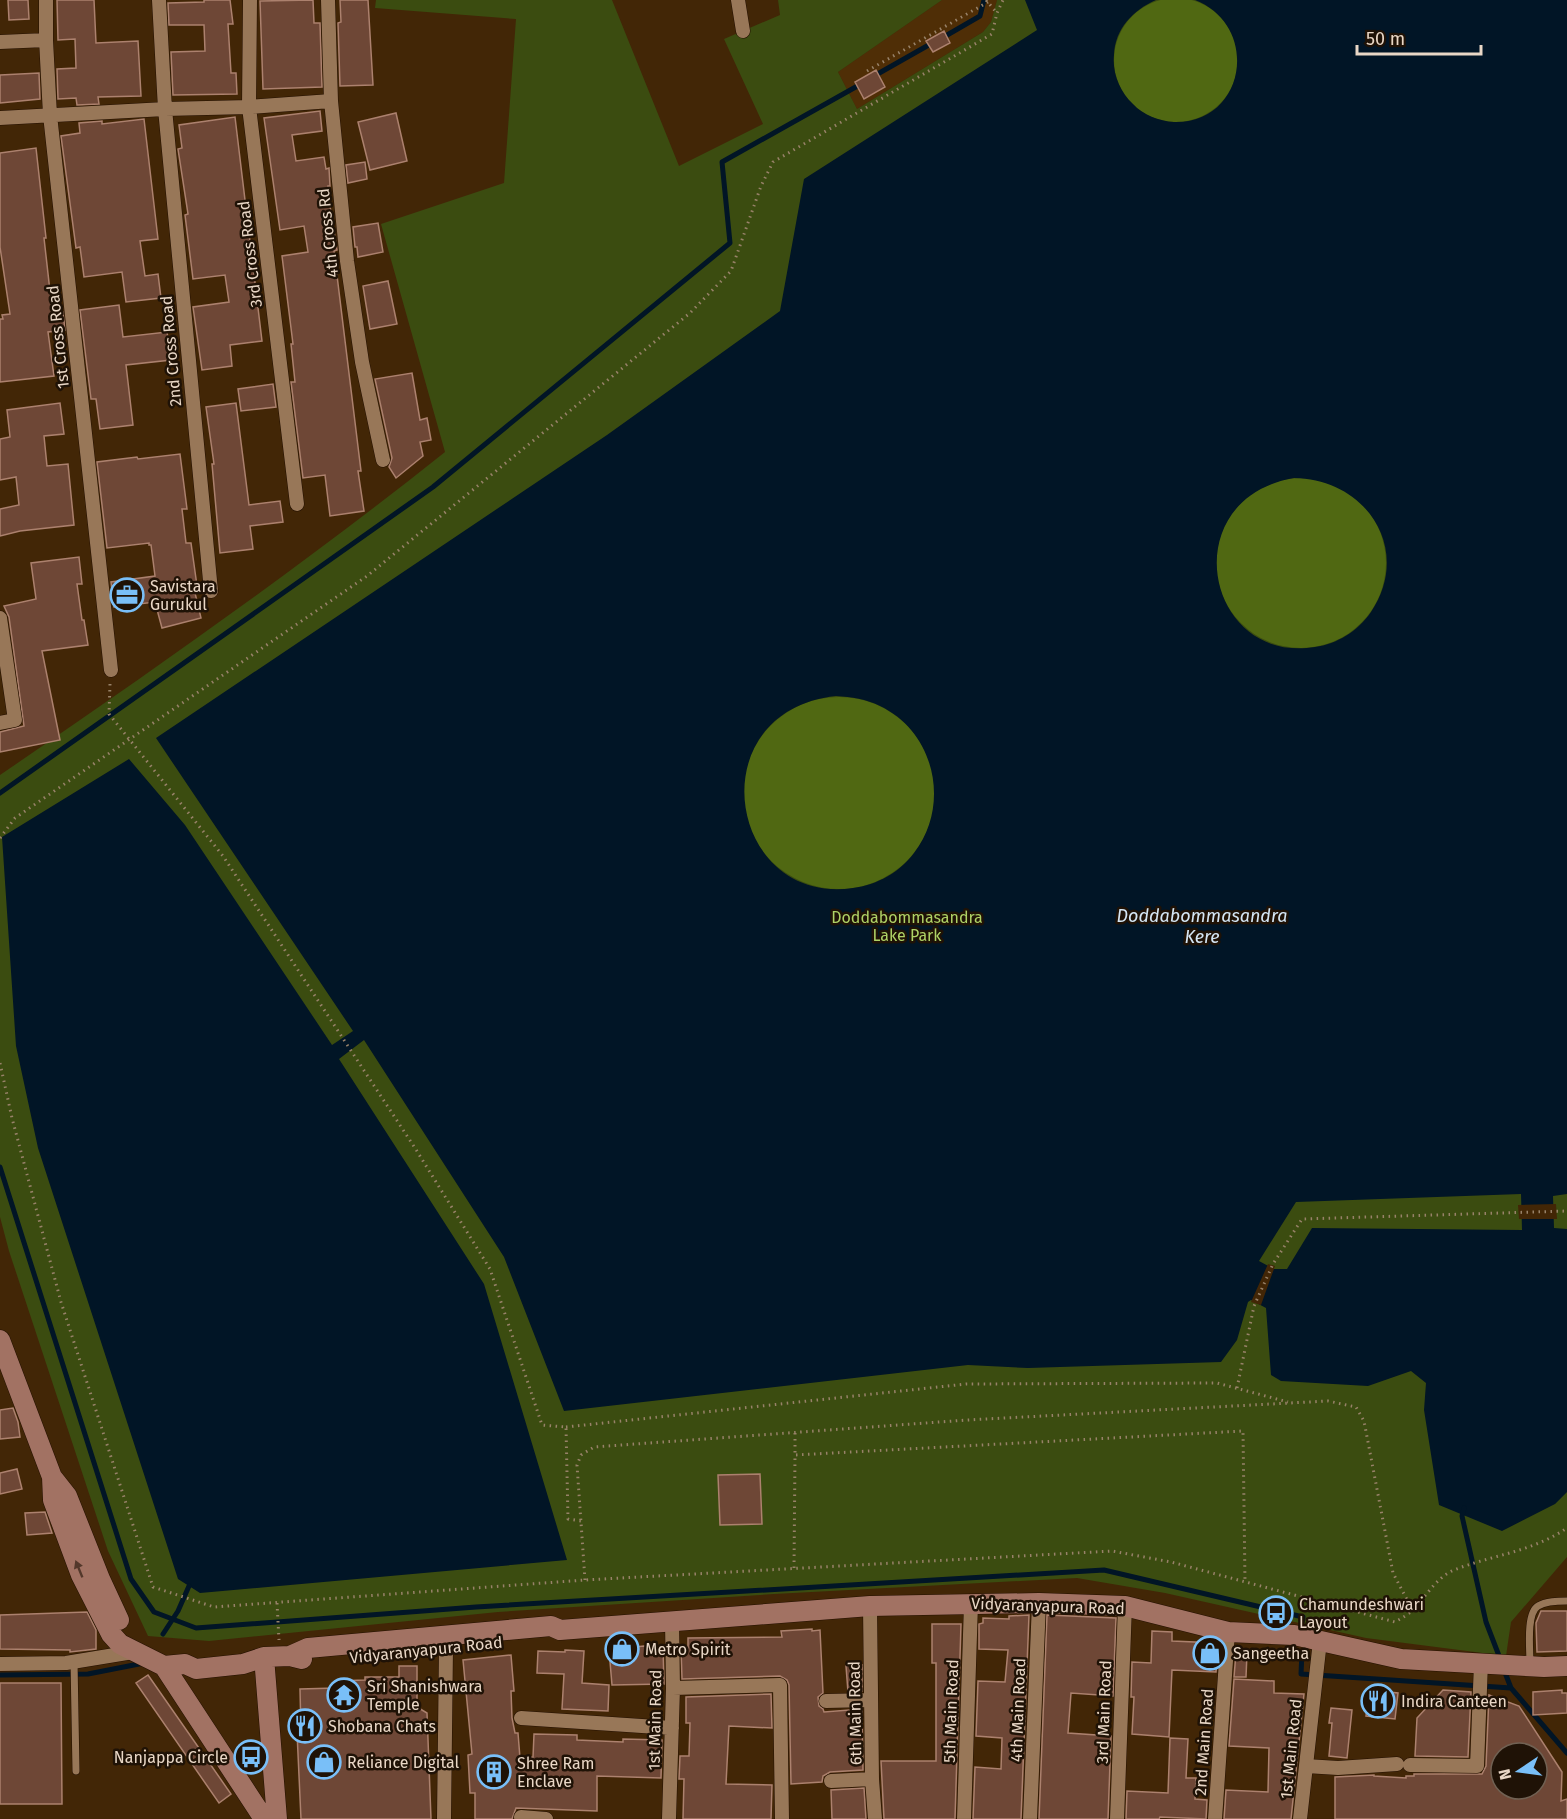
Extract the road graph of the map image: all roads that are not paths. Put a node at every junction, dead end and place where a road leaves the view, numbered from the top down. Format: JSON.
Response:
{"nodes":[{"id":1,"x":46,"y":0,"type":"edge"},
{"id":2,"x":159,"y":0,"type":"edge"},
{"id":3,"x":250,"y":0,"type":"edge"},
{"id":4,"x":328,"y":0,"type":"edge"},
{"id":5,"x":738,"y":0,"type":"edge"},
{"id":6,"x":743,"y":31,"type":"dead end"},
{"id":7,"x":46,"y":40,"type":"junction"},
{"id":8,"x":0,"y":42,"type":"edge"},
{"id":9,"x":331,"y":101,"type":"junction"},
{"id":10,"x":249,"y":107,"type":"junction"},
{"id":11,"x":165,"y":109,"type":"junction"},
{"id":12,"x":50,"y":115,"type":"junction"},
{"id":13,"x":0,"y":118,"type":"edge"},
{"id":14,"x":383,"y":460,"type":"dead end"},
{"id":15,"x":297,"y":504,"type":"dead end"},
{"id":16,"x":211,"y":591,"type":"dead end"},
{"id":17,"x":0,"y":622,"type":"edge"},
{"id":18,"x":111,"y":670,"type":"road end"},
{"id":19,"x":0,"y":723,"type":"edge"},
{"id":20,"x":0,"y":1340,"type":"edge"},
{"id":21,"x":1567,"y":1601,"type":"edge"},
{"id":22,"x":1039,"y":1603,"type":"junction"},
{"id":23,"x":971,"y":1604,"type":"junction"},
{"id":24,"x":870,"y":1606,"type":"junction"},
{"id":25,"x":1125,"y":1606,"type":"junction"},
{"id":26,"x":672,"y":1621,"type":"junction"},
{"id":27,"x":560,"y":1630,"type":"junction"},
{"id":28,"x":1228,"y":1632,"type":"junction"},
{"id":29,"x":1320,"y":1641,"type":"junction"},
{"id":30,"x":446,"y":1648,"type":"junction"},
{"id":31,"x":133,"y":1652,"type":"junction"},
{"id":32,"x":278,"y":1656,"type":"junction"},
{"id":33,"x":1481,"y":1663,"type":"junction"},
{"id":34,"x":0,"y":1664,"type":"edge"},
{"id":35,"x":74,"y":1664,"type":"junction"},
{"id":36,"x":164,"y":1666,"type":"junction"},
{"id":37,"x":1530,"y":1666,"type":"junction"},
{"id":38,"x":1567,"y":1666,"type":"edge"},
{"id":39,"x":673,"y":1688,"type":"junction"},
{"id":40,"x":871,"y":1700,"type":"junction"},
{"id":41,"x":826,"y":1701,"type":"dead end"},
{"id":42,"x":521,"y":1718,"type":"dead end"},
{"id":43,"x":672,"y":1728,"type":"junction"},
{"id":44,"x":1306,"y":1766,"type":"junction"},
{"id":45,"x":76,"y":1772,"type":"dead end"},
{"id":46,"x":872,"y":1779,"type":"junction"},
{"id":47,"x":831,"y":1781,"type":"dead end"},
{"id":48,"x":521,"y":1817,"type":"dead end"},
{"id":49,"x":264,"y":1819,"type":"edge"},
{"id":50,"x":277,"y":1819,"type":"edge"},
{"id":51,"x":444,"y":1819,"type":"edge"},
{"id":52,"x":546,"y":1819,"type":"edge"},
{"id":53,"x":669,"y":1819,"type":"edge"},
{"id":54,"x":782,"y":1819,"type":"edge"},
{"id":55,"x":875,"y":1819,"type":"edge"},
{"id":56,"x":964,"y":1819,"type":"edge"},
{"id":57,"x":1030,"y":1819,"type":"edge"},
{"id":58,"x":1117,"y":1819,"type":"edge"},
{"id":59,"x":1215,"y":1819,"type":"edge"},
{"id":60,"x":1300,"y":1819,"type":"edge"}],
"edges":[{"from":1,"to":7,"type":"street","name":"1st Cross Road"},
{"from":2,"to":11,"type":"street","name":"2nd Cross Road"},
{"from":3,"to":10,"type":"street","name":"3rd Cross Road"},
{"from":4,"to":9,"type":"street","name":"4th Cross Rd"},
{"from":5,"to":6,"type":"street"},
{"from":7,"to":8,"type":"street"},
{"from":7,"to":12,"type":"street","name":"1st Cross Road"},
{"from":9,"to":10,"type":"street"},
{"from":9,"to":14,"type":"street","name":"4th Cross Rd"},
{"from":10,"to":11,"type":"street"},
{"from":10,"to":15,"type":"street","name":"3rd Cross Road"},
{"from":11,"to":12,"type":"street"},
{"from":11,"to":16,"type":"street","name":"2nd Cross Road"},
{"from":12,"to":13,"type":"street"},
{"from":12,"to":18,"type":"street","name":"1st Cross Road"},
{"from":17,"to":19,"type":"street"},
{"from":20,"to":31,"type":"main road"},
{"from":21,"to":37,"type":"lane"},
{"from":22,"to":23,"type":"main road","name":"Vidyaranyapura Road"},
{"from":22,"to":25,"type":"main road","name":"Vidyaranyapura Road"},
{"from":22,"to":57,"type":"street","name":"4th Main Road"},
{"from":23,"to":24,"type":"main road","name":"Vidyaranyapura Road"},
{"from":23,"to":56,"type":"street","name":"5th Main Road"},
{"from":24,"to":26,"type":"main road","name":"Vidyaranyapura Road"},
{"from":24,"to":40,"type":"street","name":"6th Main Road"},
{"from":25,"to":28,"type":"main road","name":"Vidyaranyapura Road"},
{"from":25,"to":58,"type":"street","name":"3rd Main Road"},
{"from":26,"to":27,"type":"main road","name":"Vidyaranyapura Road"},
{"from":26,"to":39,"type":"street","name":"1st Main Road"},
{"from":27,"to":30,"type":"main road","name":"Vidyaranyapura Road"},
{"from":27,"to":32,"type":"main road","name":"Vidyaranyapura Road"},
{"from":28,"to":29,"type":"main road","name":"Vidyaranyapura Road"},
{"from":28,"to":59,"type":"street","name":"2nd Main Road"},
{"from":29,"to":33,"type":"main road","name":"Vidyaranyapura Road"},
{"from":29,"to":44,"type":"street","name":"1st Main Road"},
{"from":30,"to":32,"type":"main road","name":"Vidyaranyapura Road"},
{"from":30,"to":51,"type":"street"},
{"from":31,"to":35,"type":"street"},
{"from":31,"to":36,"type":"main road"},
{"from":32,"to":36,"type":"main road"},
{"from":32,"to":50,"type":"main road"},
{"from":33,"to":37,"type":"main road","name":"Vidyaranyapura Road"},
{"from":33,"to":44,"type":"street"},
{"from":34,"to":35,"type":"street"},
{"from":35,"to":45,"type":"lane"},
{"from":36,"to":49,"type":"main road"},
{"from":37,"to":38,"type":"main road","name":"Vidyaranyapura Road"},
{"from":39,"to":43,"type":"street","name":"1st Main Road"},
{"from":39,"to":54,"type":"street"},
{"from":40,"to":41,"type":"street"},
{"from":40,"to":46,"type":"street","name":"6th Main Road"},
{"from":42,"to":43,"type":"street"},
{"from":43,"to":53,"type":"street","name":"1st Main Road"},
{"from":44,"to":60,"type":"street","name":"1st Main Road"},
{"from":46,"to":47,"type":"street"},
{"from":46,"to":55,"type":"street","name":"6th Main Road"},
{"from":48,"to":52,"type":"street"}]}
